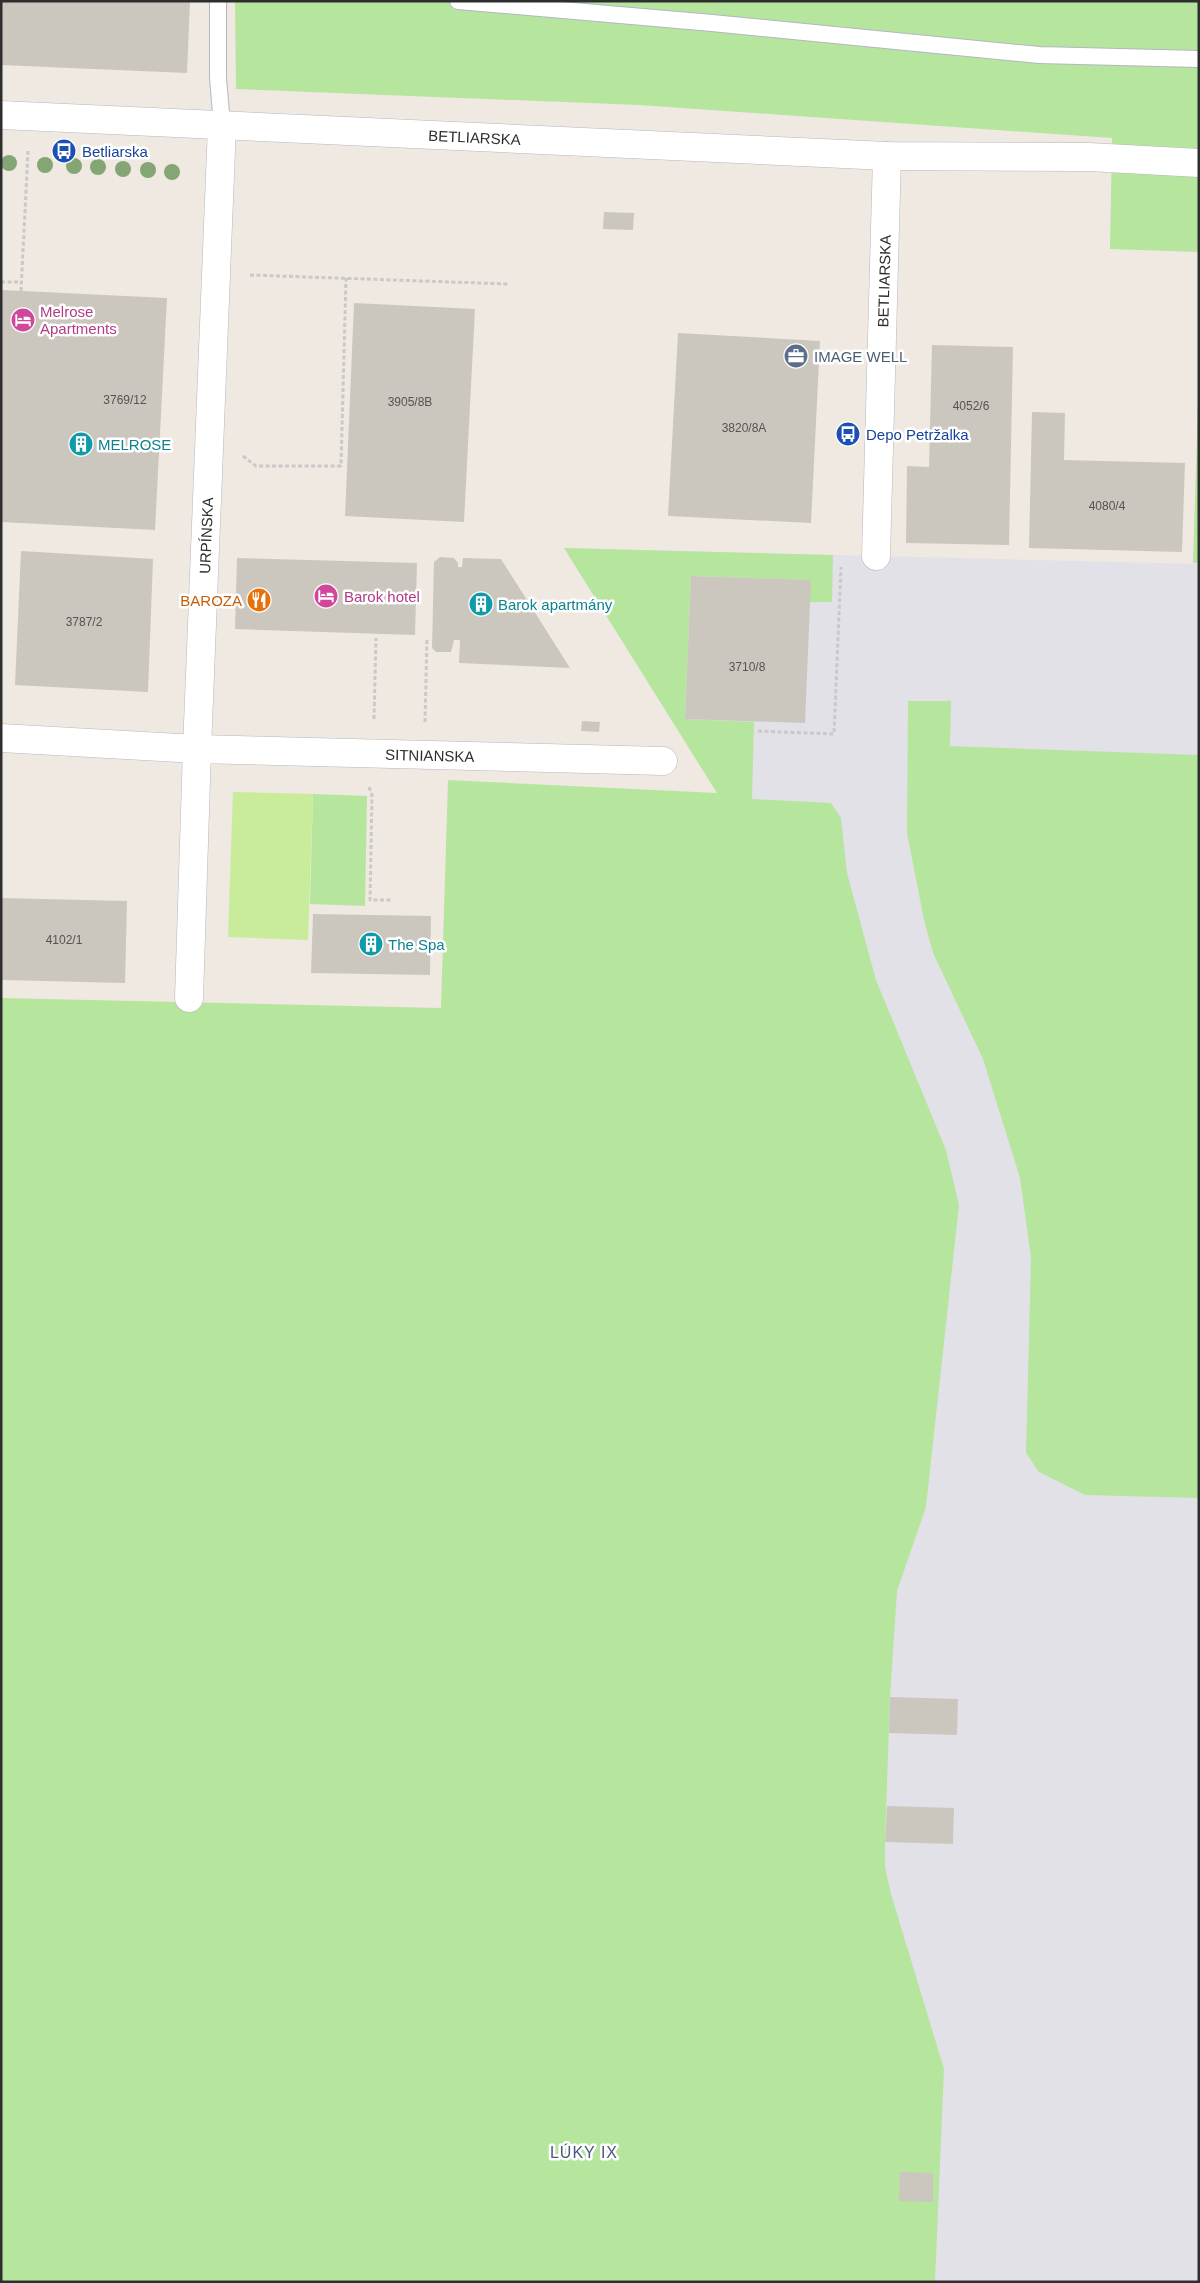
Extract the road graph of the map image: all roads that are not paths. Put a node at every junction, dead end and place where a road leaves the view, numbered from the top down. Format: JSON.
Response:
{"nodes":[{"id":1,"x":218,"y":1,"type":"edge"},
{"id":2,"x":458,"y":1,"type":"edge"},
{"id":3,"x":1199,"y":59,"type":"edge"},
{"id":4,"x":1,"y":115,"type":"edge"},
{"id":5,"x":222,"y":125,"type":"junction"},
{"id":6,"x":887,"y":156,"type":"junction"},
{"id":7,"x":1199,"y":162,"type":"edge"},
{"id":8,"x":876,"y":556,"type":"dead end"},
{"id":9,"x":1,"y":738,"type":"edge"},
{"id":10,"x":197,"y":749,"type":"junction"},
{"id":11,"x":663,"y":762,"type":"dead end"},
{"id":12,"x":188,"y":998,"type":"dead end"}],
"edges":[{"from":1,"to":5,"type":"lane"},
{"from":2,"to":3,"type":"lane"},
{"from":4,"to":5,"type":"street","name":"BETLIARSKA"},
{"from":5,"to":6,"type":"street","name":"BETLIARSKA"},
{"from":5,"to":10,"type":"street","name":"URPÍNSKA"},
{"from":6,"to":7,"type":"street","name":"BETLIARSKA"},
{"from":6,"to":8,"type":"street","name":"BETLIARSKA"},
{"from":9,"to":10,"type":"street"},
{"from":10,"to":11,"type":"street","name":"SITNIANSKA"},
{"from":10,"to":12,"type":"street","name":"URPÍNSKA"}]}
